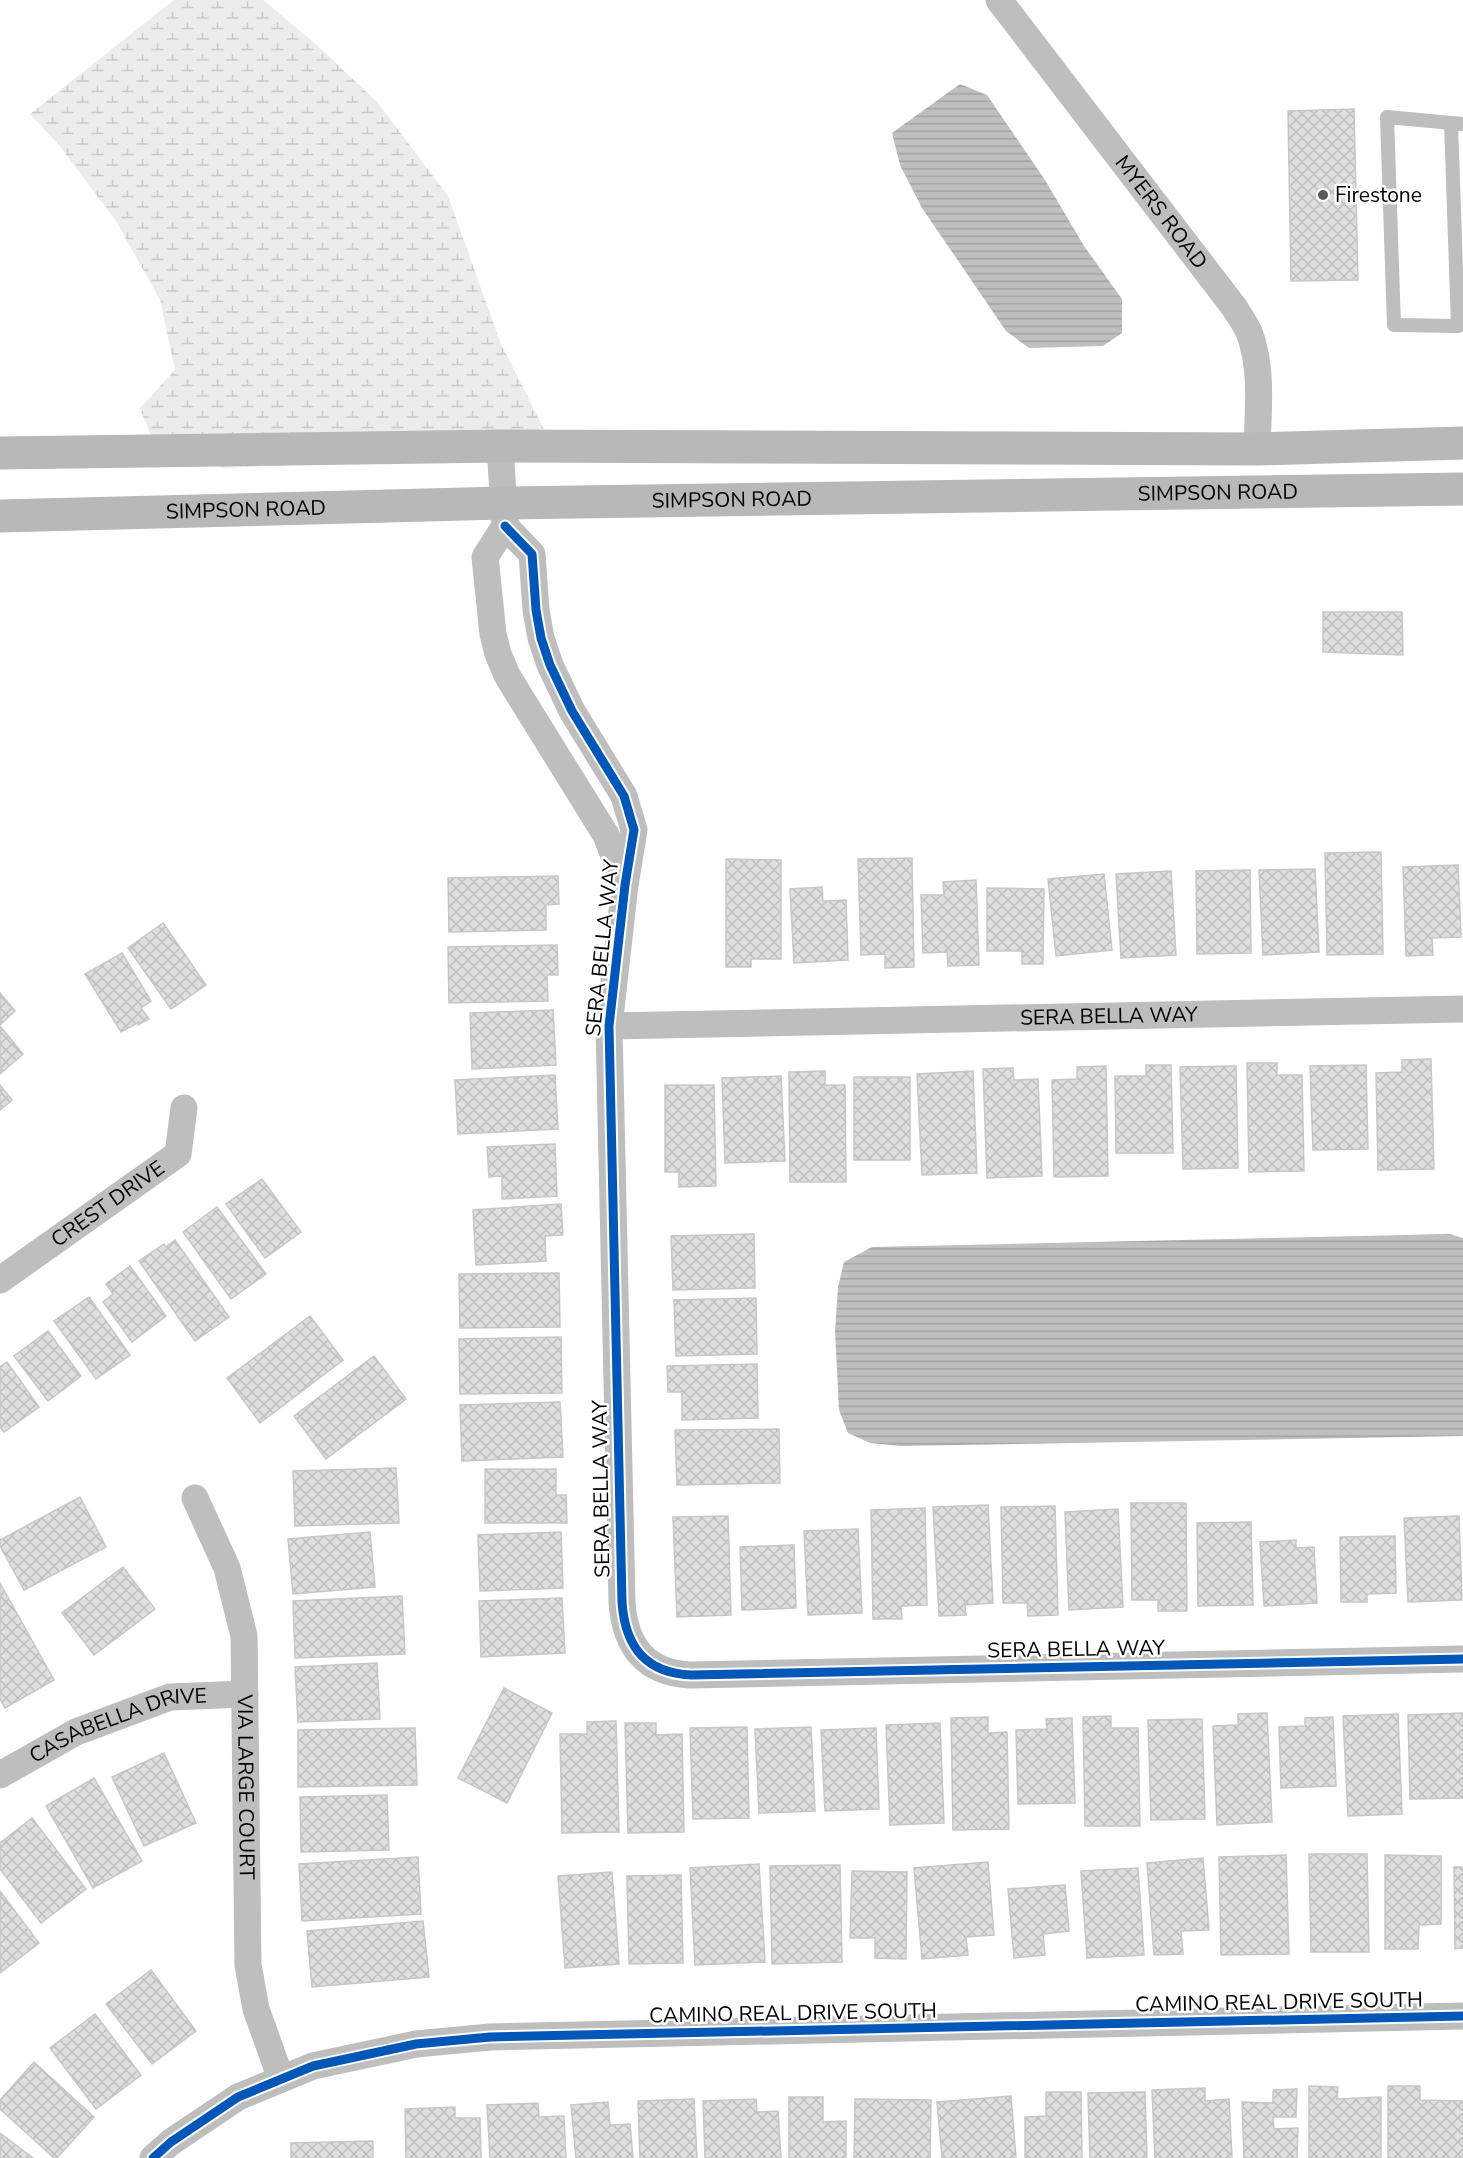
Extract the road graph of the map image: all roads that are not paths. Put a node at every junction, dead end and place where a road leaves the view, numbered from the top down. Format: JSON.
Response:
{"nodes":[{"id":1,"x":999,"y":0,"type":"edge"},
{"id":2,"x":1457,"y":124,"type":"edge"},
{"id":3,"x":1463,"y":443,"type":"edge"},
{"id":4,"x":1412,"y":444,"type":"junction"},
{"id":5,"x":500,"y":446,"type":"junction"},
{"id":6,"x":1257,"y":449,"type":"junction"},
{"id":7,"x":0,"y":453,"type":"edge"},
{"id":8,"x":1463,"y":489,"type":"edge"},
{"id":9,"x":1351,"y":490,"type":"junction"},
{"id":10,"x":1184,"y":492,"type":"junction"},
{"id":11,"x":504,"y":514,"type":"junction"},
{"id":12,"x":0,"y":516,"type":"edge"},
{"id":13,"x":625,"y":885,"type":"junction"},
{"id":14,"x":1463,"y":1009,"type":"edge"},
{"id":15,"x":609,"y":1026,"type":"junction"},
{"id":16,"x":184,"y":1108,"type":"dead end"},
{"id":17,"x":0,"y":1280,"type":"edge"},
{"id":18,"x":195,"y":1498,"type":"dead end"},
{"id":19,"x":1463,"y":1659,"type":"edge"},
{"id":20,"x":245,"y":1694,"type":"junction"},
{"id":21,"x":0,"y":1775,"type":"edge"},
{"id":22,"x":1463,"y":2016,"type":"edge"},
{"id":23,"x":281,"y":2079,"type":"junction"},
{"id":24,"x":153,"y":2158,"type":"edge"}],
"edges":[{"from":1,"to":6,"type":"street","name":"MYERS ROAD"},
{"from":2,"to":2,"type":"lane"},
{"from":3,"to":4,"type":"main road","name":"SIMPSON ROAD"},
{"from":4,"to":6,"type":"main road","name":"SIMPSON ROAD"},
{"from":4,"to":9,"type":"main road"},
{"from":5,"to":6,"type":"main road","name":"SIMPSON ROAD"},
{"from":5,"to":7,"type":"main road","name":"SIMPSON ROAD"},
{"from":5,"to":11,"type":"street"},
{"from":6,"to":10,"type":"main road"},
{"from":8,"to":9,"type":"main road","name":"SIMPSON ROAD"},
{"from":9,"to":10,"type":"main road","name":"SIMPSON ROAD"},
{"from":10,"to":11,"type":"main road","name":"SIMPSON ROAD"},
{"from":11,"to":12,"type":"main road","name":"SIMPSON ROAD"},
{"from":11,"to":13,"type":"street","name":"SERA BELLA WAY"},
{"from":11,"to":13,"type":"street","name":"SERA BELLA WAY"},
{"from":13,"to":15,"type":"street","name":"SERA BELLA WAY"},
{"from":14,"to":15,"type":"street","name":"SERA BELLA WAY"},
{"from":15,"to":19,"type":"street","name":"SERA BELLA WAY"},
{"from":16,"to":17,"type":"street","name":"CREST DRIVE"},
{"from":18,"to":20,"type":"street","name":"VIA LARGE COURT"},
{"from":20,"to":21,"type":"street","name":"CASABELLA DRIVE"},
{"from":20,"to":23,"type":"street","name":"VIA LARGE COURT"},
{"from":22,"to":23,"type":"street","name":"CAMINO REAL DRIVE SOUTH"},
{"from":23,"to":24,"type":"street","name":"CAMINO REAL DRIVE SOUTH"}]}
